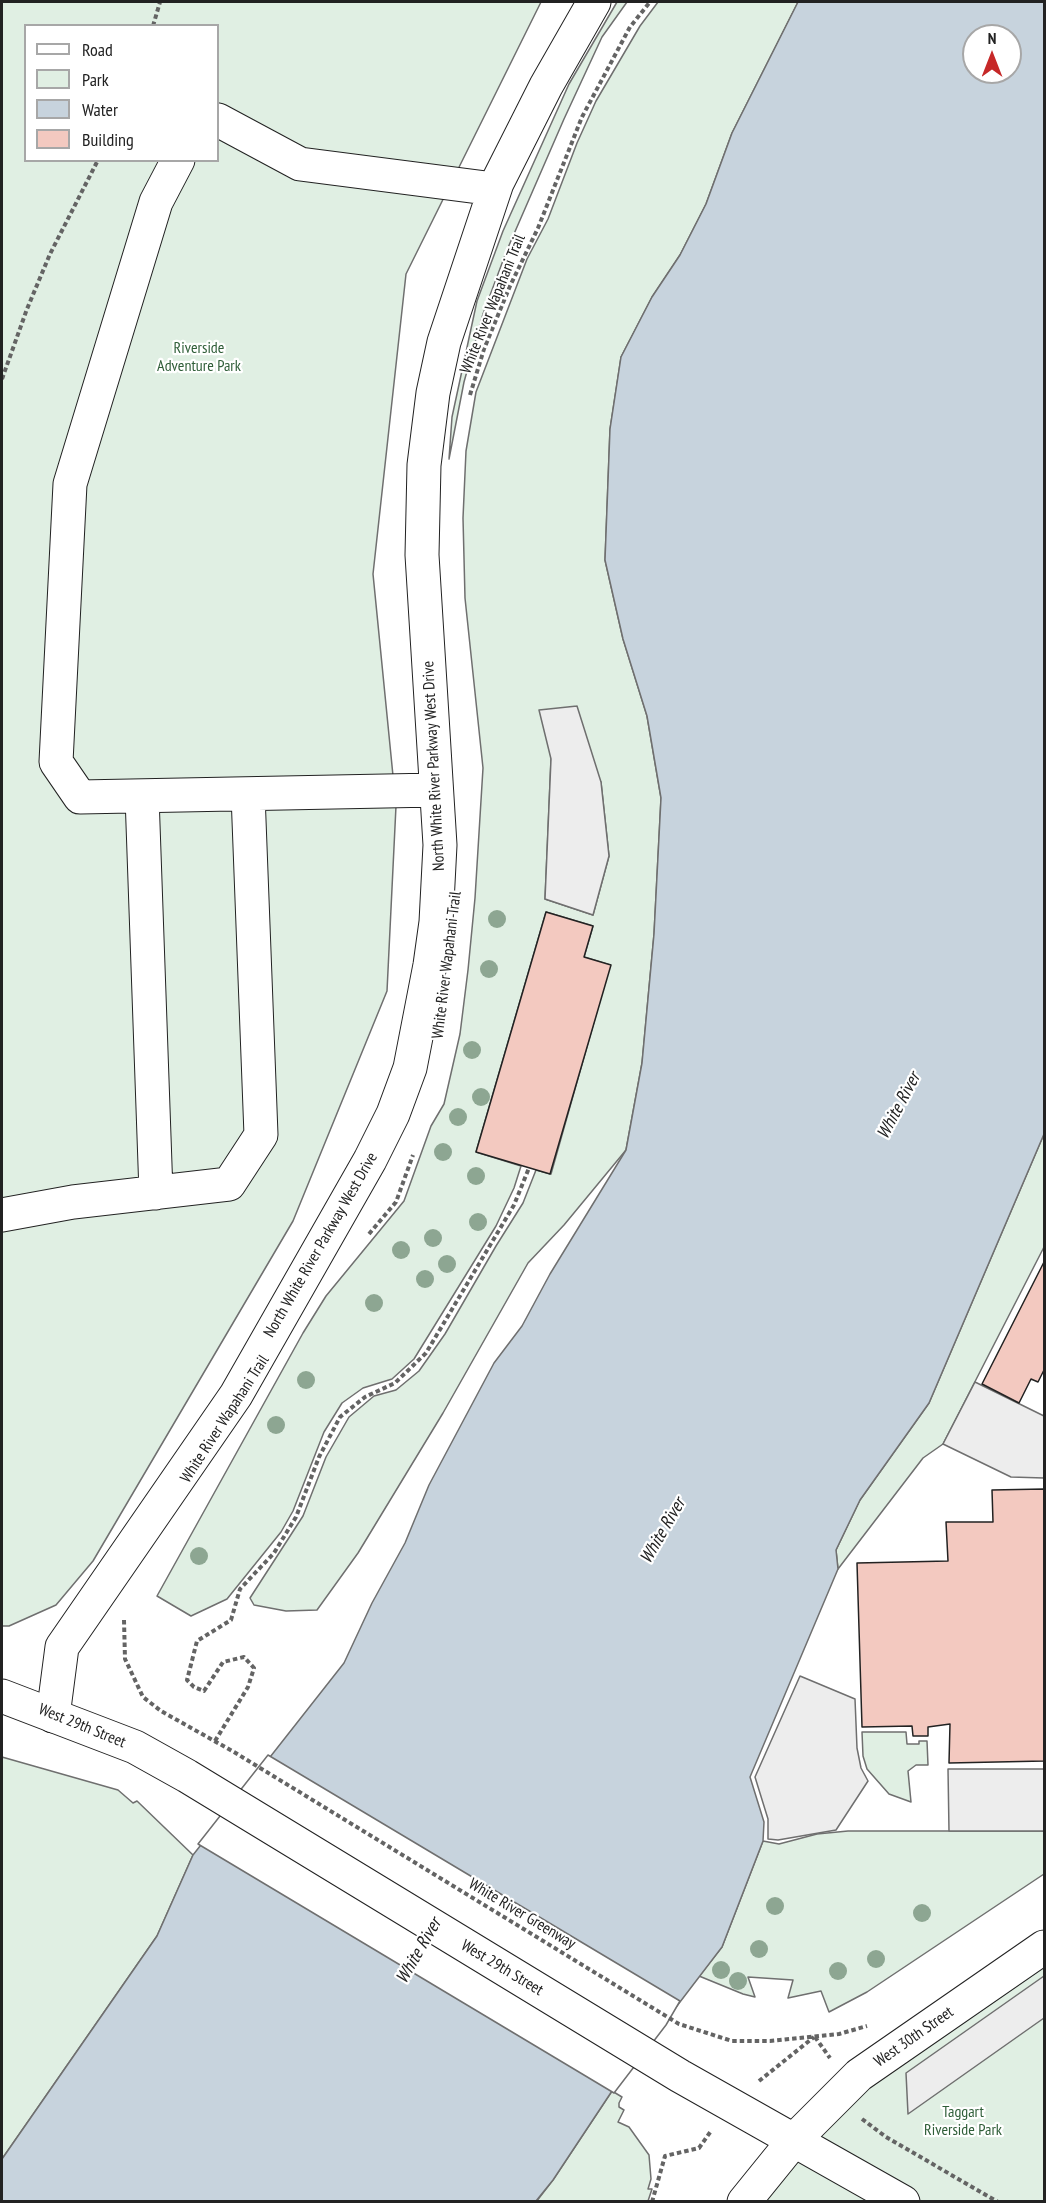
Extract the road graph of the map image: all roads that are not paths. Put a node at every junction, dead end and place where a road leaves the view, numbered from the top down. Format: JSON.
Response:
{"nodes":[{"id":1,"x":594,"y":2,"type":"edge"},
{"id":2,"x":219,"y":121,"type":"edge"},
{"id":3,"x":177,"y":162,"type":"edge"},
{"id":4,"x":494,"y":189,"type":"junction"},
{"id":5,"x":436,"y":790,"type":"junction"},
{"id":6,"x":248,"y":794,"type":"junction"},
{"id":7,"x":142,"y":796,"type":"junction"},
{"id":8,"x":156,"y":1193,"type":"junction"},
{"id":9,"x":2,"y":1215,"type":"edge"},
{"id":10,"x":2,"y":1696,"type":"edge"},
{"id":11,"x":53,"y":1716,"type":"junction"},
{"id":12,"x":1044,"y":1947,"type":"edge"},
{"id":13,"x":795,"y":2139,"type":"junction"},
{"id":14,"x":744,"y":2202,"type":"edge"},
{"id":15,"x":903,"y":2202,"type":"edge"}],
"edges":[{"from":1,"to":4,"type":"street","name":"North White River Parkway West Drive"},
{"from":2,"to":4,"type":"street"},
{"from":3,"to":7,"type":"street"},
{"from":4,"to":5,"type":"street","name":"North White River Parkway West Drive"},
{"from":5,"to":6,"type":"street"},
{"from":5,"to":11,"type":"street","name":"North White River Parkway West Drive"},
{"from":6,"to":7,"type":"street"},
{"from":6,"to":8,"type":"street"},
{"from":7,"to":8,"type":"street"},
{"from":8,"to":9,"type":"street"},
{"from":10,"to":11,"type":"street","name":"West 29th Street"},
{"from":11,"to":13,"type":"street","name":"West 29th Street"},
{"from":12,"to":13,"type":"street","name":"West 30th Street"},
{"from":13,"to":14,"type":"street","name":"West 30th Street"},
{"from":13,"to":15,"type":"street","name":"West 29th Street"}]}
